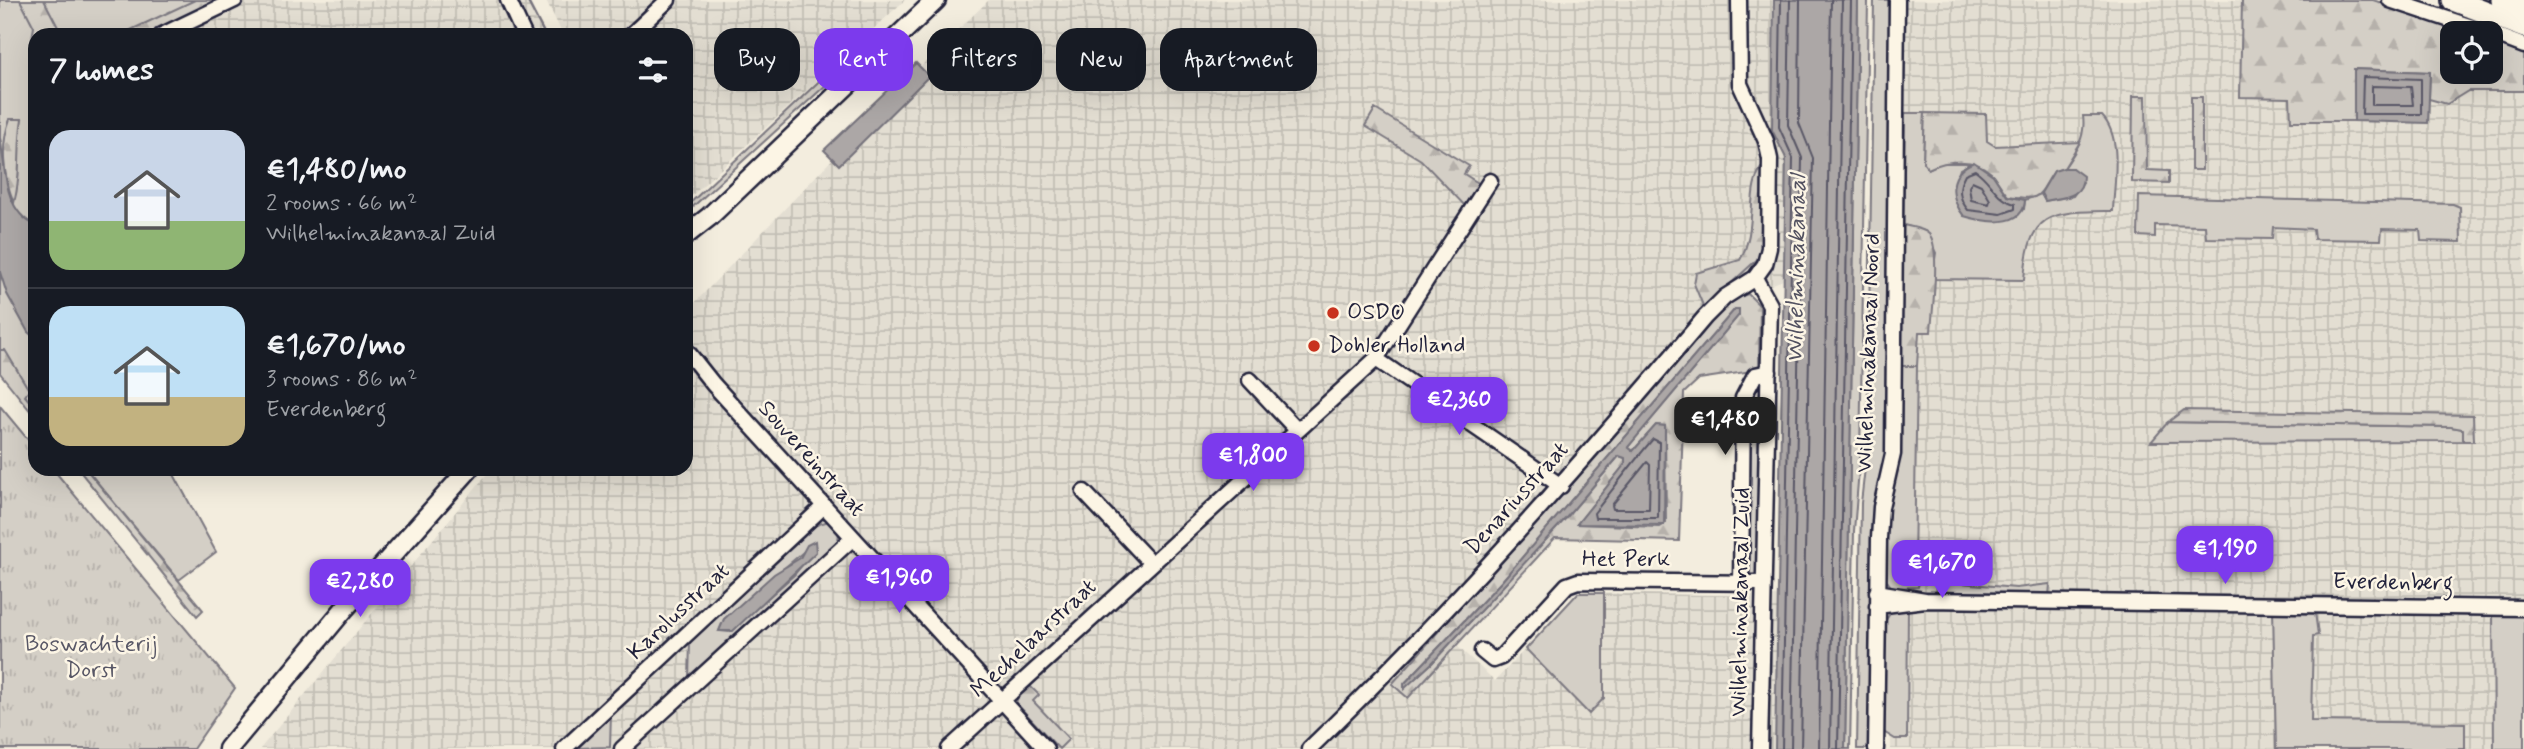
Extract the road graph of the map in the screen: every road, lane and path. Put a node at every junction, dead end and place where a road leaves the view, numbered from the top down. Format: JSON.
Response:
{"nodes":[{"id":1,"x":235,"y":0,"type":"edge"},
{"id":2,"x":508,"y":0,"type":"edge"},
{"id":3,"x":668,"y":0,"type":"edge"},
{"id":4,"x":936,"y":0,"type":"edge"},
{"id":5,"x":1739,"y":0,"type":"edge"},
{"id":6,"x":1897,"y":0,"type":"edge"},
{"id":7,"x":2390,"y":0,"type":"edge"},
{"id":8,"x":2453,"y":0,"type":"edge"},
{"id":9,"x":2502,"y":0,"type":"edge"},
{"id":10,"x":2524,"y":8,"type":"edge"},
{"id":11,"x":2454,"y":21,"type":"edge"},
{"id":12,"x":2524,"y":27,"type":"edge"},
{"id":13,"x":177,"y":28,"type":"edge"},
{"id":14,"x":521,"y":28,"type":"edge"},
{"id":15,"x":638,"y":28,"type":"edge"},
{"id":16,"x":2503,"y":38,"type":"edge"},
{"id":17,"x":2524,"y":46,"type":"edge"},
{"id":18,"x":1490,"y":181,"type":"dead end"},
{"id":19,"x":709,"y":217,"type":"junction"},
{"id":20,"x":693,"y":229,"type":"edge"},
{"id":21,"x":693,"y":237,"type":"edge"},
{"id":22,"x":1755,"y":278,"type":"junction"},
{"id":23,"x":693,"y":359,"type":"edge"},
{"id":24,"x":1376,"y":359,"type":"junction"},
{"id":25,"x":693,"y":365,"type":"edge"},
{"id":26,"x":1769,"y":372,"type":"junction"},
{"id":27,"x":1250,"y":380,"type":"dead end"},
{"id":28,"x":713,"y":384,"type":"junction"},
{"id":29,"x":1296,"y":429,"type":"junction"},
{"id":30,"x":463,"y":476,"type":"edge"},
{"id":31,"x":1561,"y":486,"type":"junction"},
{"id":32,"x":1084,"y":492,"type":"dead end"},
{"id":33,"x":824,"y":506,"type":"junction"},
{"id":34,"x":853,"y":538,"type":"junction"},
{"id":35,"x":1150,"y":562,"type":"junction"},
{"id":36,"x":1764,"y":583,"type":"junction"},
{"id":37,"x":1741,"y":584,"type":"junction"},
{"id":38,"x":1877,"y":599,"type":"junction"},
{"id":39,"x":2524,"y":608,"type":"edge"},
{"id":40,"x":1482,"y":650,"type":"dead end"},
{"id":41,"x":1001,"y":700,"type":"junction"},
{"id":42,"x":228,"y":749,"type":"edge"},
{"id":43,"x":564,"y":749,"type":"edge"},
{"id":44,"x":622,"y":749,"type":"edge"},
{"id":45,"x":949,"y":749,"type":"edge"},
{"id":46,"x":1046,"y":749,"type":"edge"},
{"id":47,"x":1309,"y":749,"type":"edge"},
{"id":48,"x":1760,"y":749,"type":"edge"},
{"id":49,"x":1876,"y":749,"type":"edge"}],
"edges":[{"from":1,"to":13,"type":"street"},
{"from":2,"to":14,"type":"street"},
{"from":3,"to":15,"type":"street"},
{"from":4,"to":19,"type":"main road"},
{"from":5,"to":22,"type":"street"},
{"from":6,"to":38,"type":"street","name":"Wilhelminakanaal Noord"},
{"from":7,"to":11,"type":"street"},
{"from":8,"to":12,"type":"highway"},
{"from":9,"to":10,"type":"highway"},
{"from":16,"to":17,"type":"street"},
{"from":18,"to":24,"type":"street","name":"Mechelaarstraat"},
{"from":19,"to":20,"type":"main road"},
{"from":19,"to":21,"type":"main road"},
{"from":22,"to":26,"type":"street","name":"Wilhelminakanaal Zuid"},
{"from":22,"to":31,"type":"street","name":"Denariusstraat"},
{"from":23,"to":28,"type":"street","name":"Souvereinstraat"},
{"from":24,"to":29,"type":"street","name":"Mechelaarstraat"},
{"from":24,"to":31,"type":"street"},
{"from":25,"to":28,"type":"street","name":"Souvereinstraat"},
{"from":26,"to":36,"type":"street","name":"Wilhelminakanaal Zuid"},
{"from":26,"to":37,"type":"street","name":"Wilhelminakanaal Zuid"},
{"from":27,"to":29,"type":"street"},
{"from":28,"to":33,"type":"street","name":"Souvereinstraat"},
{"from":29,"to":35,"type":"street","name":"Mechelaarstraat"},
{"from":30,"to":42,"type":"main road"},
{"from":31,"to":47,"type":"street","name":"Denariusstraat"},
{"from":32,"to":35,"type":"street"},
{"from":33,"to":34,"type":"street","name":"Souvereinstraat"},
{"from":33,"to":43,"type":"street","name":"Karolusstraat"},
{"from":34,"to":41,"type":"street","name":"Souvereinstraat"},
{"from":34,"to":44,"type":"street"},
{"from":35,"to":41,"type":"street","name":"Mechelaarstraat"},
{"from":36,"to":37,"type":"street","name":"Het Perk"},
{"from":36,"to":48,"type":"street","name":"Wilhelminakanaal Zuid"},
{"from":37,"to":40,"type":"street","name":"Het Perk"},
{"from":38,"to":39,"type":"street","name":"Everdenberg"},
{"from":38,"to":49,"type":"street","name":"Wilhelminakanaal Noord"},
{"from":41,"to":45,"type":"street","name":"Mechelaarstraat"},
{"from":41,"to":46,"type":"street","name":"Souvereinstraat"}]}
